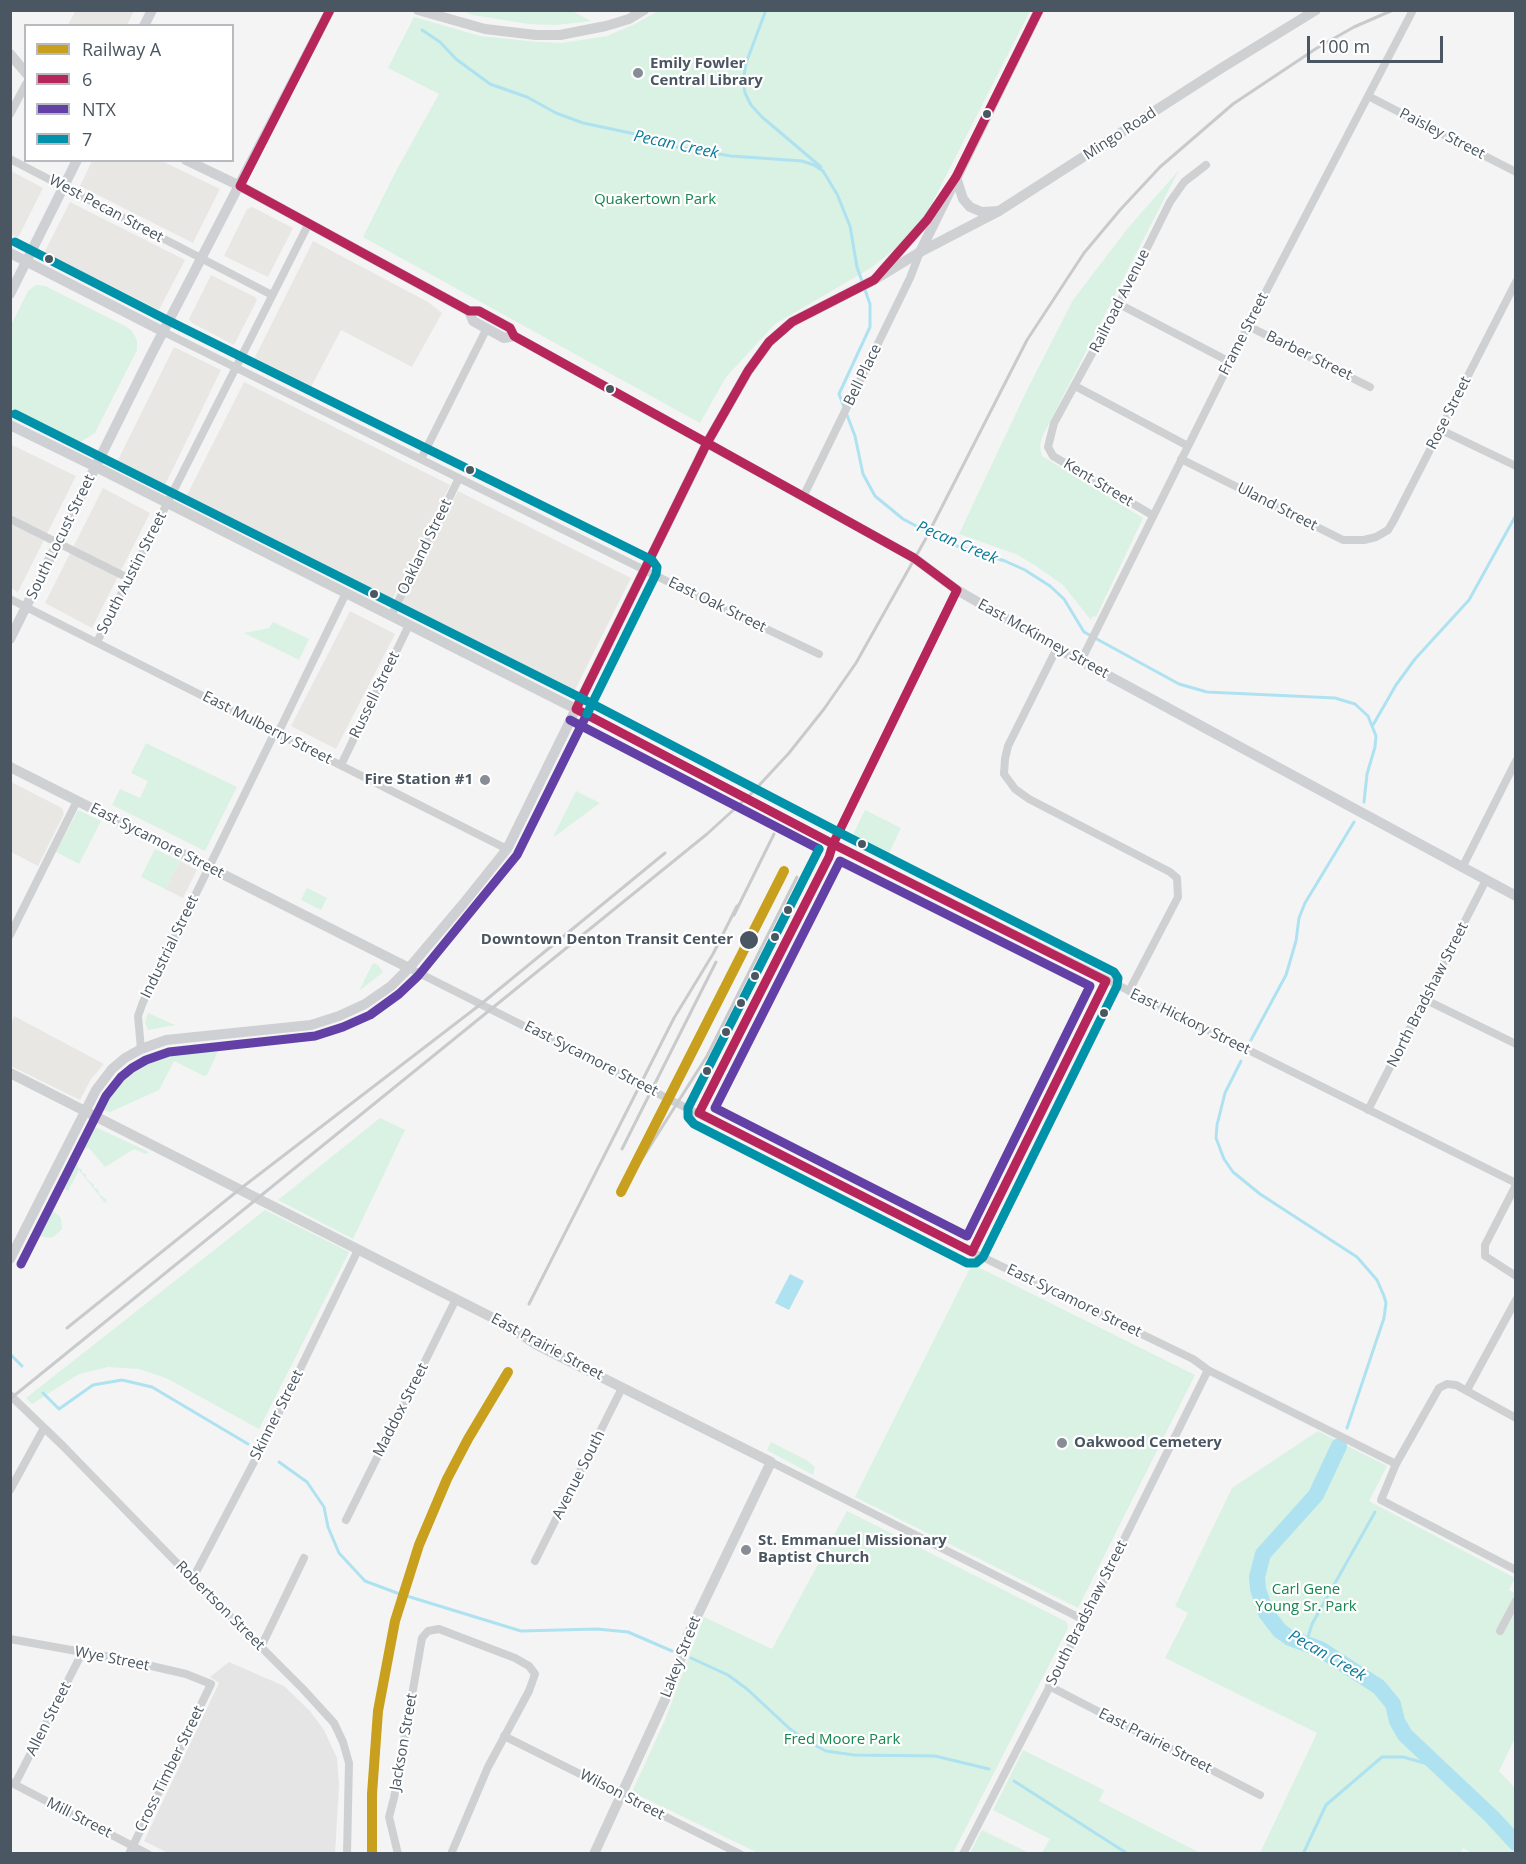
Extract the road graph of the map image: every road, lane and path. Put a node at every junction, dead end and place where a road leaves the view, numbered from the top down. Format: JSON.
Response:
{"nodes":[{"id":1,"x":152,"y":10,"type":"edge"},
{"id":2,"x":330,"y":10,"type":"edge"},
{"id":3,"x":418,"y":10,"type":"edge"},
{"id":4,"x":644,"y":10,"type":"edge"},
{"id":5,"x":1039,"y":10,"type":"edge"},
{"id":6,"x":1316,"y":10,"type":"edge"},
{"id":7,"x":1413,"y":10,"type":"edge"},
{"id":8,"x":454,"y":16,"type":"edge"},
{"id":9,"x":145,"y":24,"type":"edge"},
{"id":10,"x":10,"y":54,"type":"edge"},
{"id":11,"x":24,"y":72,"type":"edge"},
{"id":12,"x":24,"y":88,"type":"edge"},
{"id":13,"x":1368,"y":96,"type":"junction"},
{"id":14,"x":10,"y":114,"type":"edge"},
{"id":15,"x":10,"y":159,"type":"edge"},
{"id":16,"x":75,"y":162,"type":"edge"},
{"id":17,"x":190,"y":162,"type":"edge"},
{"id":18,"x":1206,"y":165,"type":"dead end"},
{"id":19,"x":1515,"y":172,"type":"edge"},
{"id":20,"x":956,"y":177,"type":"junction"},
{"id":21,"x":64,"y":186,"type":"junction"},
{"id":22,"x":240,"y":186,"type":"junction"},
{"id":23,"x":999,"y":211,"type":"junction"},
{"id":24,"x":309,"y":223,"type":"junction"},
{"id":25,"x":920,"y":252,"type":"junction"},
{"id":26,"x":10,"y":253,"type":"edge"},
{"id":27,"x":201,"y":259,"type":"junction"},
{"id":28,"x":27,"y":261,"type":"junction"},
{"id":29,"x":874,"y":280,"type":"junction"},
{"id":30,"x":1515,"y":282,"type":"edge"},
{"id":31,"x":10,"y":294,"type":"edge"},
{"id":32,"x":272,"y":295,"type":"junction"},
{"id":33,"x":1119,"y":304,"type":"junction"},
{"id":34,"x":469,"y":311,"type":"junction"},
{"id":35,"x":1248,"y":326,"type":"junction"},
{"id":36,"x":487,"y":328,"type":"junction"},
{"id":37,"x":164,"y":332,"type":"junction"},
{"id":38,"x":514,"y":336,"type":"junction"},
{"id":39,"x":1230,"y":362,"type":"junction"},
{"id":40,"x":236,"y":367,"type":"junction"},
{"id":41,"x":1075,"y":386,"type":"junction"},
{"id":42,"x":1370,"y":387,"type":"dead end"},
{"id":43,"x":10,"y":425,"type":"edge"},
{"id":44,"x":1441,"y":430,"type":"junction"},
{"id":45,"x":707,"y":443,"type":"junction"},
{"id":46,"x":1188,"y":446,"type":"junction"},
{"id":47,"x":1048,"y":447,"type":"joint"},
{"id":48,"x":421,"y":459,"type":"junction"},
{"id":49,"x":1180,"y":459,"type":"junction"},
{"id":50,"x":1515,"y":466,"type":"edge"},
{"id":51,"x":96,"y":467,"type":"junction"},
{"id":52,"x":459,"y":478,"type":"junction"},
{"id":53,"x":803,"y":497,"type":"junction"},
{"id":54,"x":168,"y":504,"type":"junction"},
{"id":55,"x":1152,"y":515,"type":"junction"},
{"id":56,"x":10,"y":519,"type":"edge"},
{"id":57,"x":1376,"y":537,"type":"joint"},
{"id":58,"x":58,"y":543,"type":"junction"},
{"id":59,"x":645,"y":570,"type":"junction"},
{"id":60,"x":130,"y":579,"type":"junction"},
{"id":61,"x":957,"y":590,"type":"junction"},
{"id":62,"x":346,"y":593,"type":"junction"},
{"id":63,"x":10,"y":599,"type":"edge"},
{"id":64,"x":26,"y":606,"type":"junction"},
{"id":65,"x":391,"y":616,"type":"junction"},
{"id":66,"x":409,"y":625,"type":"junction"},
{"id":67,"x":10,"y":639,"type":"edge"},
{"id":68,"x":97,"y":642,"type":"junction"},
{"id":69,"x":1057,"y":648,"type":"junction"},
{"id":70,"x":819,"y":654,"type":"dead end"},
{"id":71,"x":1081,"y":661,"type":"junction"},
{"id":72,"x":576,"y":709,"type":"junction"},
{"id":73,"x":275,"y":732,"type":"junction"},
{"id":74,"x":1515,"y":761,"type":"edge"},
{"id":75,"x":340,"y":765,"type":"junction"},
{"id":76,"x":10,"y":767,"type":"edge"},
{"id":77,"x":77,"y":801,"type":"junction"},
{"id":78,"x":833,"y":843,"type":"junction"},
{"id":79,"x":507,"y":849,"type":"junction"},
{"id":80,"x":209,"y":867,"type":"junction"},
{"id":81,"x":1462,"y":868,"type":"junction"},
{"id":82,"x":1486,"y":880,"type":"junction"},
{"id":83,"x":1515,"y":896,"type":"edge"},
{"id":84,"x":10,"y":935,"type":"edge"},
{"id":85,"x":409,"y":968,"type":"junction"},
{"id":86,"x":1106,"y":981,"type":"junction"},
{"id":87,"x":1129,"y":992,"type":"junction"},
{"id":88,"x":1426,"y":1000,"type":"junction"},
{"id":89,"x":1515,"y":1044,"type":"edge"},
{"id":90,"x":141,"y":1049,"type":"junction"},
{"id":91,"x":10,"y":1073,"type":"edge"},
{"id":92,"x":1368,"y":1110,"type":"junction"},
{"id":93,"x":84,"y":1111,"type":"junction"},
{"id":94,"x":1515,"y":1184,"type":"edge"},
{"id":95,"x":358,"y":1250,"type":"junction"},
{"id":96,"x":972,"y":1252,"type":"junction"},
{"id":97,"x":10,"y":1259,"type":"edge"},
{"id":98,"x":1515,"y":1275,"type":"edge"},
{"id":99,"x":456,"y":1299,"type":"junction"},
{"id":100,"x":1515,"y":1300,"type":"edge"},
{"id":101,"x":1208,"y":1370,"type":"junction"},
{"id":102,"x":622,"y":1388,"type":"junction"},
{"id":103,"x":1467,"y":1390,"type":"junction"},
{"id":104,"x":10,"y":1395,"type":"edge"},
{"id":105,"x":1515,"y":1418,"type":"edge"},
{"id":106,"x":44,"y":1428,"type":"junction"},
{"id":107,"x":771,"y":1462,"type":"junction"},
{"id":108,"x":1396,"y":1464,"type":"junction"},
{"id":109,"x":10,"y":1490,"type":"edge"},
{"id":110,"x":346,"y":1520,"type":"dead end"},
{"id":111,"x":304,"y":1558,"type":"dead end"},
{"id":112,"x":535,"y":1562,"type":"dead end"},
{"id":113,"x":1515,"y":1570,"type":"edge"},
{"id":114,"x":193,"y":1578,"type":"junction"},
{"id":115,"x":1515,"y":1601,"type":"edge"},
{"id":116,"x":1084,"y":1620,"type":"junction"},
{"id":117,"x":1500,"y":1631,"type":"dead end"},
{"id":118,"x":10,"y":1639,"type":"edge"},
{"id":119,"x":261,"y":1647,"type":"junction"},
{"id":120,"x":82,"y":1653,"type":"junction"},
{"id":121,"x":211,"y":1684,"type":"joint"},
{"id":122,"x":1049,"y":1686,"type":"junction"},
{"id":123,"x":504,"y":1736,"type":"junction"},
{"id":124,"x":13,"y":1783,"type":"edge"},
{"id":125,"x":622,"y":1795,"type":"junction"},
{"id":126,"x":1260,"y":1795,"type":"dead end"},
{"id":127,"x":131,"y":1849,"type":"edge"},
{"id":128,"x":148,"y":1854,"type":"edge"},
{"id":129,"x":347,"y":1854,"type":"edge"},
{"id":130,"x":398,"y":1854,"type":"edge"},
{"id":131,"x":451,"y":1854,"type":"edge"},
{"id":132,"x":594,"y":1854,"type":"edge"},
{"id":133,"x":740,"y":1854,"type":"edge"},
{"id":134,"x":963,"y":1854,"type":"edge"}],
"edges":[{"from":1,"to":9,"type":"main road"},
{"from":2,"to":22,"type":"main road","name":"South Locust Street"},
{"from":3,"to":8,"type":"street"},
{"from":4,"to":8,"type":"street"},
{"from":5,"to":20,"type":"main road"},
{"from":6,"to":23,"type":"street","name":"Mingo Road"},
{"from":7,"to":13,"type":"street","name":"Frame Street"},
{"from":10,"to":11,"type":"street"},
{"from":12,"to":14,"type":"street"},
{"from":13,"to":19,"type":"street","name":"Paisley Street"},
{"from":13,"to":35,"type":"street","name":"Frame Street"},
{"from":15,"to":21,"type":"street","name":"West Pecan Street"},
{"from":16,"to":21,"type":"main road"},
{"from":17,"to":22,"type":"main road","name":"East McKinney Street"},
{"from":18,"to":33,"type":"street","name":"Railroad Avenue"},
{"from":20,"to":23,"type":"main road"},
{"from":20,"to":25,"type":"main road"},
{"from":20,"to":29,"type":"main road"},
{"from":21,"to":27,"type":"street","name":"West Pecan Street"},
{"from":21,"to":28,"type":"main road"},
{"from":22,"to":24,"type":"main road","name":"East McKinney Street"},
{"from":22,"to":27,"type":"main road","name":"South Locust Street"},
{"from":23,"to":25,"type":"street","name":"Mingo Road"},
{"from":24,"to":32,"type":"street","name":"South Austin Street"},
{"from":24,"to":34,"type":"main road","name":"East McKinney Street"},
{"from":25,"to":29,"type":"main road"},
{"from":25,"to":53,"type":"street","name":"Bell Place"},
{"from":26,"to":28,"type":"main road"},
{"from":27,"to":32,"type":"street","name":"West Pecan Street"},
{"from":27,"to":37,"type":"main road","name":"South Locust Street"},
{"from":28,"to":31,"type":"main road"},
{"from":28,"to":37,"type":"main road"},
{"from":29,"to":45,"type":"main road"},
{"from":30,"to":44,"type":"street","name":"Rose Street"},
{"from":32,"to":40,"type":"street","name":"South Austin Street"},
{"from":33,"to":39,"type":"street"},
{"from":33,"to":41,"type":"street","name":"Railroad Avenue"},
{"from":34,"to":36,"type":"main road","name":"East McKinney Street"},
{"from":34,"to":38,"type":"main road","name":"East McKinney Street"},
{"from":35,"to":39,"type":"street","name":"Frame Street"},
{"from":35,"to":42,"type":"street","name":"Barber Street"},
{"from":36,"to":38,"type":"main road","name":"East McKinney Street"},
{"from":36,"to":48,"type":"street"},
{"from":37,"to":40,"type":"street","name":"East Oak Street"},
{"from":37,"to":51,"type":"main road","name":"South Locust Street"},
{"from":38,"to":45,"type":"main road","name":"East McKinney Street"},
{"from":39,"to":46,"type":"street","name":"Frame Street"},
{"from":40,"to":48,"type":"street","name":"East Oak Street"},
{"from":40,"to":54,"type":"street","name":"South Austin Street"},
{"from":41,"to":46,"type":"street"},
{"from":41,"to":47,"type":"street","name":"Railroad Avenue"},
{"from":43,"to":51,"type":"main road"},
{"from":44,"to":50,"type":"street"},
{"from":44,"to":57,"type":"street","name":"Rose Street"},
{"from":45,"to":53,"type":"main road","name":"East McKinney Street"},
{"from":45,"to":59,"type":"main road"},
{"from":46,"to":49,"type":"street","name":"Frame Street"},
{"from":47,"to":55,"type":"street","name":"Kent Street"},
{"from":48,"to":52,"type":"street","name":"East Oak Street"},
{"from":49,"to":55,"type":"street","name":"Frame Street"},
{"from":49,"to":57,"type":"street","name":"Uland Street"},
{"from":51,"to":54,"type":"street","name":"East Hickory Street"},
{"from":51,"to":58,"type":"main road","name":"South Locust Street"},
{"from":52,"to":59,"type":"street","name":"East Oak Street"},
{"from":52,"to":65,"type":"street","name":"Oakland Street"},
{"from":53,"to":61,"type":"main road","name":"East McKinney Street"},
{"from":54,"to":60,"type":"street","name":"South Austin Street"},
{"from":54,"to":62,"type":"street","name":"East Hickory Street"},
{"from":55,"to":71,"type":"street","name":"Frame Street"},
{"from":56,"to":58,"type":"street"},
{"from":58,"to":60,"type":"street"},
{"from":58,"to":64,"type":"main road","name":"South Locust Street"},
{"from":59,"to":70,"type":"street","name":"East Oak Street"},
{"from":59,"to":72,"type":"main road"},
{"from":60,"to":68,"type":"street","name":"South Austin Street"},
{"from":61,"to":69,"type":"main road","name":"East McKinney Street"},
{"from":61,"to":78,"type":"street"},
{"from":62,"to":65,"type":"street","name":"East Hickory Street"},
{"from":62,"to":73,"type":"street","name":"Industrial Street"},
{"from":63,"to":64,"type":"street","name":"East Mulberry Street"},
{"from":64,"to":67,"type":"main road","name":"South Locust Street"},
{"from":64,"to":68,"type":"street","name":"East Mulberry Street"},
{"from":65,"to":66,"type":"street","name":"East Hickory Street"},
{"from":66,"to":72,"type":"street","name":"East Hickory Street"},
{"from":66,"to":75,"type":"street","name":"Russell Street"},
{"from":68,"to":73,"type":"street","name":"East Mulberry Street"},
{"from":69,"to":71,"type":"main road","name":"East McKinney Street"},
{"from":69,"to":87,"type":"street"},
{"from":71,"to":81,"type":"main road","name":"East McKinney Street"},
{"from":72,"to":78,"type":"street","name":"East Hickory Street"},
{"from":72,"to":79,"type":"main road"},
{"from":73,"to":75,"type":"street","name":"East Mulberry Street"},
{"from":73,"to":80,"type":"street","name":"Industrial Street"},
{"from":74,"to":81,"type":"street"},
{"from":75,"to":79,"type":"street","name":"East Mulberry Street"},
{"from":76,"to":77,"type":"street","name":"East Sycamore Street"},
{"from":77,"to":80,"type":"street","name":"East Sycamore Street"},
{"from":77,"to":84,"type":"street"},
{"from":78,"to":86,"type":"street","name":"East Hickory Street"},
{"from":79,"to":85,"type":"main road"},
{"from":80,"to":85,"type":"street","name":"East Sycamore Street"},
{"from":80,"to":90,"type":"street","name":"Industrial Street"},
{"from":81,"to":82,"type":"main road","name":"East McKinney Street"},
{"from":82,"to":83,"type":"main road","name":"East McKinney Street"},
{"from":82,"to":88,"type":"street","name":"North Bradshaw Street"},
{"from":85,"to":90,"type":"main road"},
{"from":85,"to":96,"type":"street","name":"East Sycamore Street"},
{"from":86,"to":87,"type":"street","name":"East Hickory Street"},
{"from":86,"to":96,"type":"street"},
{"from":87,"to":92,"type":"street","name":"East Hickory Street"},
{"from":88,"to":89,"type":"street"},
{"from":88,"to":92,"type":"street","name":"North Bradshaw Street"},
{"from":90,"to":93,"type":"main road"},
{"from":91,"to":93,"type":"street","name":"East Prairie Street"},
{"from":92,"to":94,"type":"street","name":"East Hickory Street"},
{"from":93,"to":95,"type":"street","name":"East Prairie Street"},
{"from":93,"to":97,"type":"main road"},
{"from":94,"to":98,"type":"street"},
{"from":95,"to":99,"type":"street","name":"East Prairie Street"},
{"from":95,"to":114,"type":"street","name":"Skinner Street"},
{"from":96,"to":101,"type":"street","name":"East Sycamore Street"},
{"from":99,"to":102,"type":"street","name":"East Prairie Street"},
{"from":99,"to":110,"type":"street","name":"Maddox Street"},
{"from":100,"to":103,"type":"street"},
{"from":101,"to":108,"type":"street","name":"East Sycamore Street"},
{"from":101,"to":116,"type":"street","name":"South Bradshaw Street"},
{"from":102,"to":107,"type":"street","name":"East Prairie Street"},
{"from":102,"to":112,"type":"street","name":"Avenue South"},
{"from":103,"to":105,"type":"street"},
{"from":103,"to":108,"type":"street"},
{"from":104,"to":106,"type":"street","name":"Robertson Street"},
{"from":106,"to":109,"type":"street"},
{"from":106,"to":114,"type":"street","name":"Robertson Street"},
{"from":107,"to":116,"type":"street","name":"East Prairie Street"},
{"from":107,"to":125,"type":"street","name":"Lakey Street"},
{"from":108,"to":113,"type":"street"},
{"from":111,"to":119,"type":"street"},
{"from":114,"to":119,"type":"street","name":"Robertson Street"},
{"from":115,"to":117,"type":"street"},
{"from":116,"to":122,"type":"street","name":"South Bradshaw Street"},
{"from":118,"to":120,"type":"street","name":"Wye Street"},
{"from":119,"to":129,"type":"street","name":"Robertson Street"},
{"from":120,"to":121,"type":"street","name":"Wye Street"},
{"from":120,"to":124,"type":"street","name":"Allen Street"},
{"from":121,"to":127,"type":"street","name":"Cross Timber Street"},
{"from":122,"to":126,"type":"street","name":"East Prairie Street"},
{"from":122,"to":134,"type":"street","name":"South Bradshaw Street"},
{"from":123,"to":125,"type":"street","name":"Wilson Street"},
{"from":123,"to":130,"type":"street","name":"Jackson Street"},
{"from":123,"to":131,"type":"street"},
{"from":124,"to":127,"type":"street","name":"Mill Street"},
{"from":125,"to":132,"type":"street","name":"Lakey Street"},
{"from":125,"to":133,"type":"street","name":"Wilson Street"},
{"from":127,"to":128,"type":"street","name":"Mill Street"}]}
